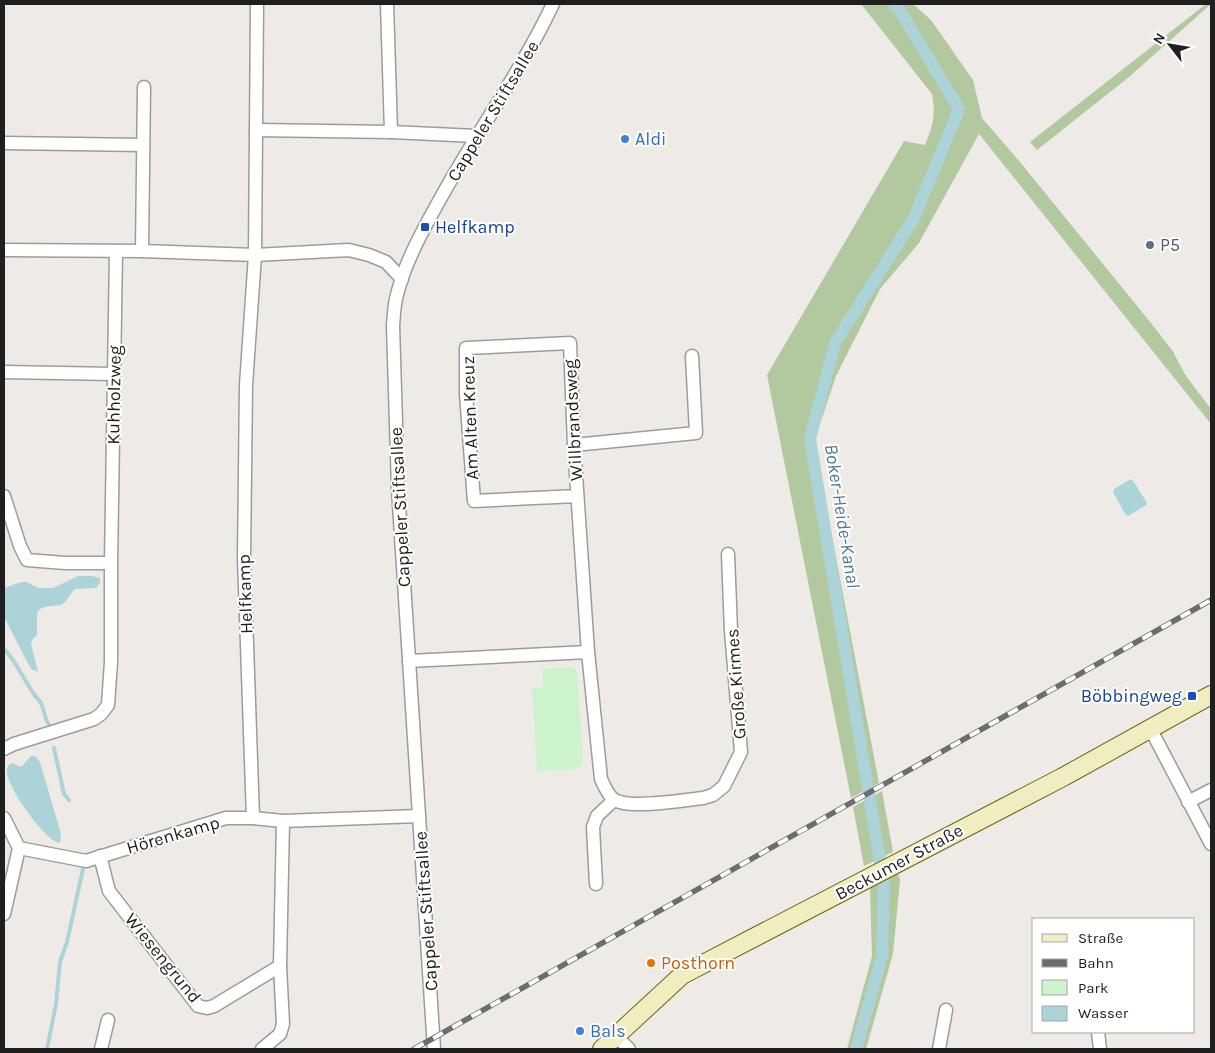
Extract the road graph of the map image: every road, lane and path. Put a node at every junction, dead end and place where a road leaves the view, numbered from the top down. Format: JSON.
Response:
{"nodes":[{"id":1,"x":257,"y":4,"type":"edge"},
{"id":2,"x":387,"y":4,"type":"edge"},
{"id":3,"x":554,"y":4,"type":"edge"},
{"id":4,"x":144,"y":87,"type":"dead end"},
{"id":5,"x":256,"y":130,"type":"junction"},
{"id":6,"x":391,"y":132,"type":"junction"},
{"id":7,"x":476,"y":136,"type":"junction"},
{"id":8,"x":4,"y":143,"type":"edge"},
{"id":9,"x":143,"y":146,"type":"junction"},
{"id":10,"x":4,"y":250,"type":"edge"},
{"id":11,"x":142,"y":251,"type":"junction"},
{"id":12,"x":116,"y":252,"type":"junction"},
{"id":13,"x":255,"y":256,"type":"junction"},
{"id":14,"x":402,"y":279,"type":"junction"},
{"id":15,"x":570,"y":343,"type":"joint"},
{"id":16,"x":692,"y":356,"type":"dead end"},
{"id":17,"x":4,"y":372,"type":"edge"},
{"id":18,"x":114,"y":374,"type":"junction"},
{"id":19,"x":574,"y":445,"type":"junction"},
{"id":20,"x":4,"y":496,"type":"edge"},
{"id":21,"x":577,"y":496,"type":"junction"},
{"id":22,"x":728,"y":554,"type":"dead end"},
{"id":23,"x":111,"y":563,"type":"junction"},
{"id":24,"x":588,"y":652,"type":"junction"},
{"id":25,"x":409,"y":661,"type":"junction"},
{"id":26,"x":1211,"y":695,"type":"edge"},
{"id":27,"x":1150,"y":728,"type":"junction"},
{"id":28,"x":4,"y":748,"type":"edge"},
{"id":29,"x":1211,"y":790,"type":"edge"},
{"id":30,"x":614,"y":800,"type":"junction"},
{"id":31,"x":1188,"y":802,"type":"junction"},
{"id":32,"x":419,"y":816,"type":"junction"},
{"id":33,"x":4,"y":818,"type":"edge"},
{"id":34,"x":253,"y":818,"type":"junction"},
{"id":35,"x":282,"y":822,"type":"junction"},
{"id":36,"x":1211,"y":844,"type":"edge"},
{"id":37,"x":20,"y":848,"type":"junction"},
{"id":38,"x":100,"y":856,"type":"junction"},
{"id":39,"x":596,"y":884,"type":"dead end"},
{"id":40,"x":4,"y":914,"type":"edge"},
{"id":41,"x":280,"y":966,"type":"junction"},
{"id":42,"x":946,"y":1010,"type":"dead end"},
{"id":43,"x":108,"y":1020,"type":"dead end"},
{"id":44,"x":1098,"y":1033,"type":"edge"},
{"id":45,"x":616,"y":1036,"type":"junction"},
{"id":46,"x":101,"y":1049,"type":"edge"},
{"id":47,"x":262,"y":1049,"type":"edge"},
{"id":48,"x":434,"y":1049,"type":"edge"},
{"id":49,"x":602,"y":1049,"type":"edge"},
{"id":50,"x":629,"y":1049,"type":"edge"},
{"id":51,"x":939,"y":1049,"type":"edge"},
{"id":52,"x":1100,"y":1049,"type":"edge"}],
"edges":[{"from":1,"to":5,"type":"street","name":"Helfkamp"},
{"from":2,"to":6,"type":"street"},
{"from":3,"to":7,"type":"street","name":"Cappeler Stiftsallee"},
{"from":4,"to":9,"type":"street"},
{"from":5,"to":6,"type":"street"},
{"from":5,"to":13,"type":"street","name":"Helfkamp"},
{"from":6,"to":7,"type":"street"},
{"from":7,"to":14,"type":"street","name":"Cappeler Stiftsallee"},
{"from":8,"to":9,"type":"street"},
{"from":9,"to":11,"type":"street"},
{"from":10,"to":12,"type":"street"},
{"from":11,"to":12,"type":"street"},
{"from":11,"to":13,"type":"street"},
{"from":12,"to":18,"type":"street","name":"Kuhholzweg"},
{"from":13,"to":14,"type":"street"},
{"from":13,"to":34,"type":"street","name":"Helfkamp"},
{"from":14,"to":25,"type":"street","name":"Cappeler Stiftsallee"},
{"from":15,"to":19,"type":"street","name":"Willbrandsweg"},
{"from":15,"to":21,"type":"street","name":"Am Alten Kreuz"},
{"from":16,"to":19,"type":"street"},
{"from":17,"to":18,"type":"street"},
{"from":18,"to":23,"type":"street","name":"Kuhholzweg"},
{"from":19,"to":21,"type":"street","name":"Willbrandsweg"},
{"from":20,"to":23,"type":"street"},
{"from":21,"to":24,"type":"street"},
{"from":22,"to":30,"type":"street","name":"Große Kirmes"},
{"from":23,"to":28,"type":"street","name":"Kuhholzweg"},
{"from":24,"to":25,"type":"street"},
{"from":24,"to":30,"type":"street"},
{"from":25,"to":32,"type":"street","name":"Cappeler Stiftsallee"},
{"from":26,"to":27,"type":"main road","name":"Beckumer Straße"},
{"from":27,"to":31,"type":"street"},
{"from":27,"to":45,"type":"main road","name":"Beckumer Straße"},
{"from":29,"to":31,"type":"street"},
{"from":30,"to":39,"type":"street"},
{"from":31,"to":36,"type":"street"},
{"from":32,"to":35,"type":"street","name":"Hörenkamp"},
{"from":32,"to":48,"type":"street","name":"Cappeler Stiftsallee"},
{"from":33,"to":37,"type":"street"},
{"from":34,"to":35,"type":"street","name":"Hörenkamp"},
{"from":34,"to":38,"type":"street","name":"Hörenkamp"},
{"from":35,"to":41,"type":"street"},
{"from":37,"to":38,"type":"street","name":"Hörenkamp"},
{"from":37,"to":40,"type":"street"},
{"from":38,"to":41,"type":"street","name":"Wiesengrund"},
{"from":41,"to":47,"type":"street"},
{"from":42,"to":51,"type":"street"},
{"from":43,"to":46,"type":"street"},
{"from":44,"to":52,"type":"street"},
{"from":45,"to":49,"type":"main road","name":"Beckumer Straße"},
{"from":45,"to":50,"type":"street"}]}
